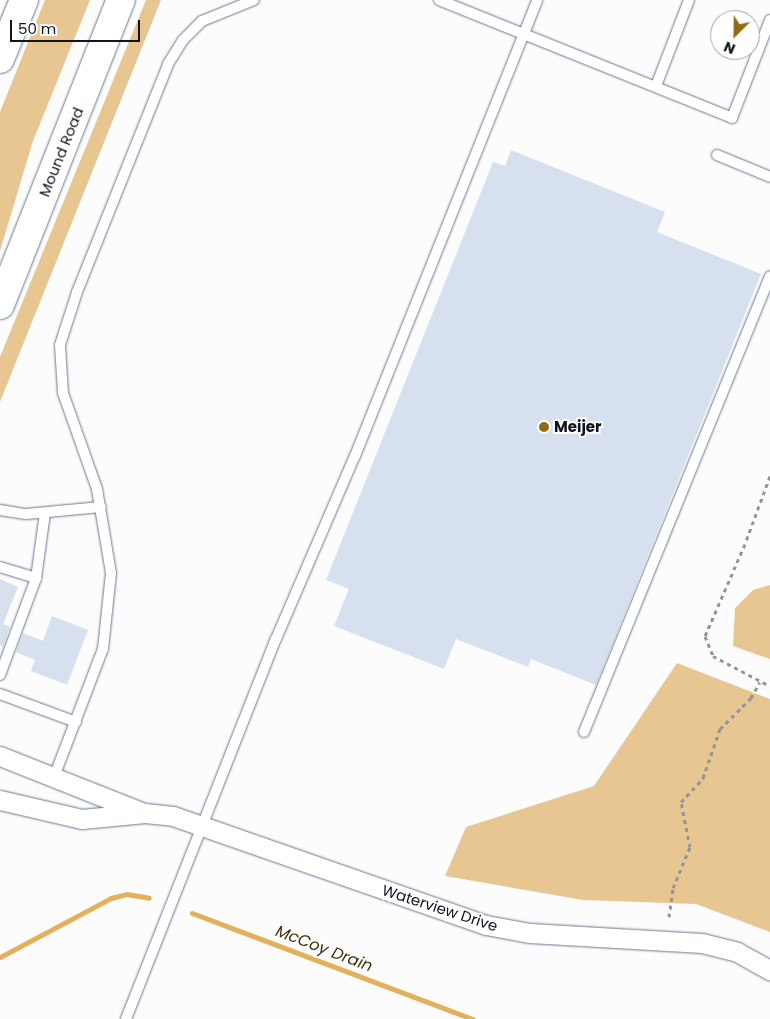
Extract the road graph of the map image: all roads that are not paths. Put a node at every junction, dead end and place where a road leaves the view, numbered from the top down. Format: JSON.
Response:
{"nodes":[{"id":1,"x":24,"y":0,"type":"edge"},
{"id":2,"x":121,"y":0,"type":"edge"},
{"id":3,"x":254,"y":0,"type":"edge"},
{"id":4,"x":439,"y":0,"type":"edge"},
{"id":5,"x":537,"y":0,"type":"edge"},
{"id":6,"x":688,"y":0,"type":"edge"},
{"id":7,"x":770,"y":20,"type":"edge"},
{"id":8,"x":524,"y":33,"type":"junction"},
{"id":9,"x":0,"y":59,"type":"edge"},
{"id":10,"x":656,"y":86,"type":"junction"},
{"id":11,"x":717,"y":155,"type":"dead end"},
{"id":12,"x":770,"y":177,"type":"edge"},
{"id":13,"x":770,"y":277,"type":"edge"},
{"id":14,"x":0,"y":305,"type":"edge"},
{"id":15,"x":101,"y":507,"type":"junction"},
{"id":16,"x":0,"y":510,"type":"edge"},
{"id":17,"x":46,"y":513,"type":"junction"},
{"id":18,"x":0,"y":567,"type":"edge"},
{"id":19,"x":36,"y":578,"type":"junction"},
{"id":20,"x":0,"y":675,"type":"edge"},
{"id":21,"x":0,"y":694,"type":"edge"},
{"id":22,"x":76,"y":722,"type":"junction"},
{"id":23,"x":584,"y":732,"type":"dead end"},
{"id":24,"x":0,"y":756,"type":"edge"},
{"id":25,"x":54,"y":777,"type":"junction"},
{"id":26,"x":0,"y":800,"type":"edge"},
{"id":27,"x":145,"y":814,"type":"junction"},
{"id":28,"x":202,"y":824,"type":"junction"},
{"id":29,"x":770,"y":970,"type":"edge"},
{"id":30,"x":126,"y":1019,"type":"edge"}],
"edges":[{"from":1,"to":9,"type":"main road"},
{"from":2,"to":14,"type":"main road","name":"Mound Road"},
{"from":3,"to":15,"type":"lane"},
{"from":4,"to":8,"type":"lane"},
{"from":5,"to":8,"type":"lane"},
{"from":6,"to":10,"type":"lane"},
{"from":7,"to":10,"type":"lane"},
{"from":8,"to":10,"type":"lane"},
{"from":8,"to":28,"type":"lane"},
{"from":11,"to":12,"type":"lane"},
{"from":13,"to":23,"type":"lane"},
{"from":15,"to":17,"type":"lane"},
{"from":15,"to":22,"type":"lane"},
{"from":16,"to":17,"type":"lane"},
{"from":17,"to":19,"type":"lane"},
{"from":18,"to":19,"type":"lane"},
{"from":19,"to":20,"type":"lane"},
{"from":21,"to":22,"type":"lane"},
{"from":22,"to":25,"type":"lane"},
{"from":24,"to":25,"type":"street","name":"Waterview Drive"},
{"from":25,"to":27,"type":"street","name":"Waterview Drive"},
{"from":26,"to":27,"type":"street","name":"Waterview Drive"},
{"from":27,"to":28,"type":"street","name":"Waterview Drive"},
{"from":28,"to":29,"type":"street","name":"Waterview Drive"},
{"from":28,"to":30,"type":"lane"}]}
